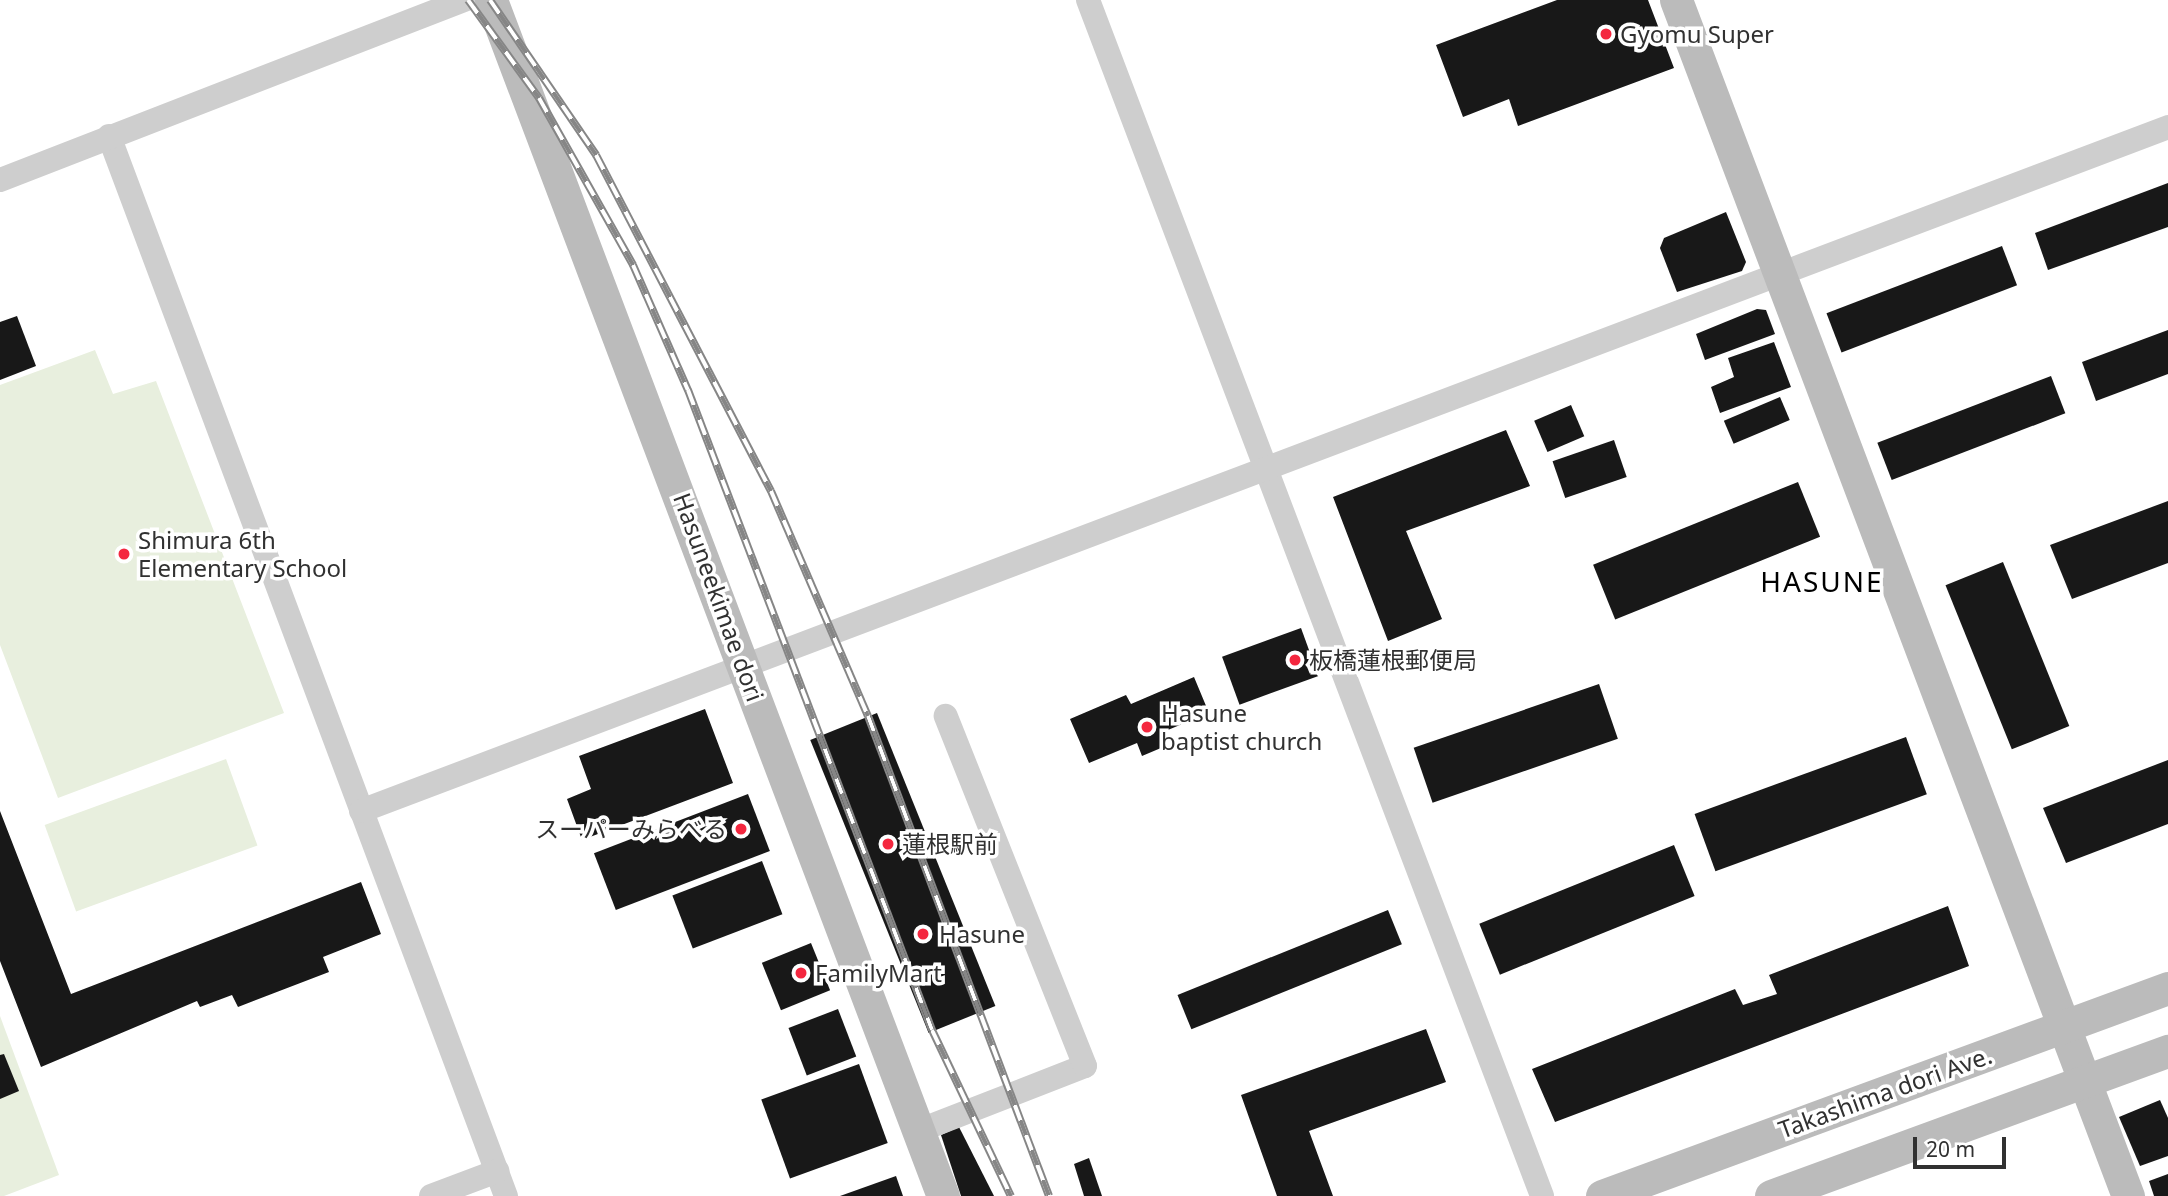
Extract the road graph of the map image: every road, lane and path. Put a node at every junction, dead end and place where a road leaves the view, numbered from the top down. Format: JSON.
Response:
{"nodes":[{"id":1,"x":465,"y":0,"type":"edge"},
{"id":2,"x":491,"y":0,"type":"edge"},
{"id":3,"x":1088,"y":0,"type":"edge"},
{"id":4,"x":1676,"y":0,"type":"edge"},
{"id":5,"x":2168,"y":127,"type":"edge"},
{"id":6,"x":109,"y":136,"type":"junction"},
{"id":7,"x":2,"y":176,"type":"edge"},
{"id":8,"x":1780,"y":274,"type":"junction"},
{"id":9,"x":1265,"y":471,"type":"junction"},
{"id":10,"x":745,"y":665,"type":"junction"},
{"id":11,"x":946,"y":716,"type":"dead end"},
{"id":12,"x":361,"y":811,"type":"junction"},
{"id":13,"x":2168,"y":988,"type":"edge"},
{"id":14,"x":2065,"y":1026,"type":"junction"},
{"id":15,"x":2168,"y":1051,"type":"edge"},
{"id":16,"x":2084,"y":1082,"type":"junction"},
{"id":17,"x":918,"y":1131,"type":"junction"},
{"id":18,"x":497,"y":1171,"type":"junction"},
{"id":19,"x":431,"y":1196,"type":"edge"},
{"id":20,"x":506,"y":1196,"type":"edge"},
{"id":21,"x":943,"y":1196,"type":"edge"},
{"id":22,"x":1542,"y":1196,"type":"edge"},
{"id":23,"x":1602,"y":1196,"type":"edge"},
{"id":24,"x":1771,"y":1196,"type":"edge"},
{"id":25,"x":2128,"y":1196,"type":"edge"}],
"edges":[{"from":1,"to":6,"type":"street"},
{"from":2,"to":10,"type":"street","name":"Hasuneekimae dori"},
{"from":3,"to":9,"type":"street"},
{"from":4,"to":8,"type":"street"},
{"from":5,"to":8,"type":"street"},
{"from":6,"to":7,"type":"street"},
{"from":6,"to":12,"type":"street"},
{"from":8,"to":9,"type":"street"},
{"from":8,"to":14,"type":"street"},
{"from":9,"to":10,"type":"street"},
{"from":9,"to":22,"type":"street"},
{"from":10,"to":12,"type":"street"},
{"from":10,"to":17,"type":"street","name":"Hasuneekimae dori"},
{"from":11,"to":17,"type":"street"},
{"from":12,"to":18,"type":"street"},
{"from":13,"to":14,"type":"street","name":"Takashima dori Ave."},
{"from":14,"to":16,"type":"street"},
{"from":14,"to":23,"type":"street","name":"Takashima dori Ave."},
{"from":15,"to":16,"type":"street"},
{"from":16,"to":24,"type":"street"},
{"from":16,"to":25,"type":"street"},
{"from":17,"to":21,"type":"street","name":"Hasuneekimae dori"},
{"from":18,"to":19,"type":"street"},
{"from":18,"to":20,"type":"street"}]}
